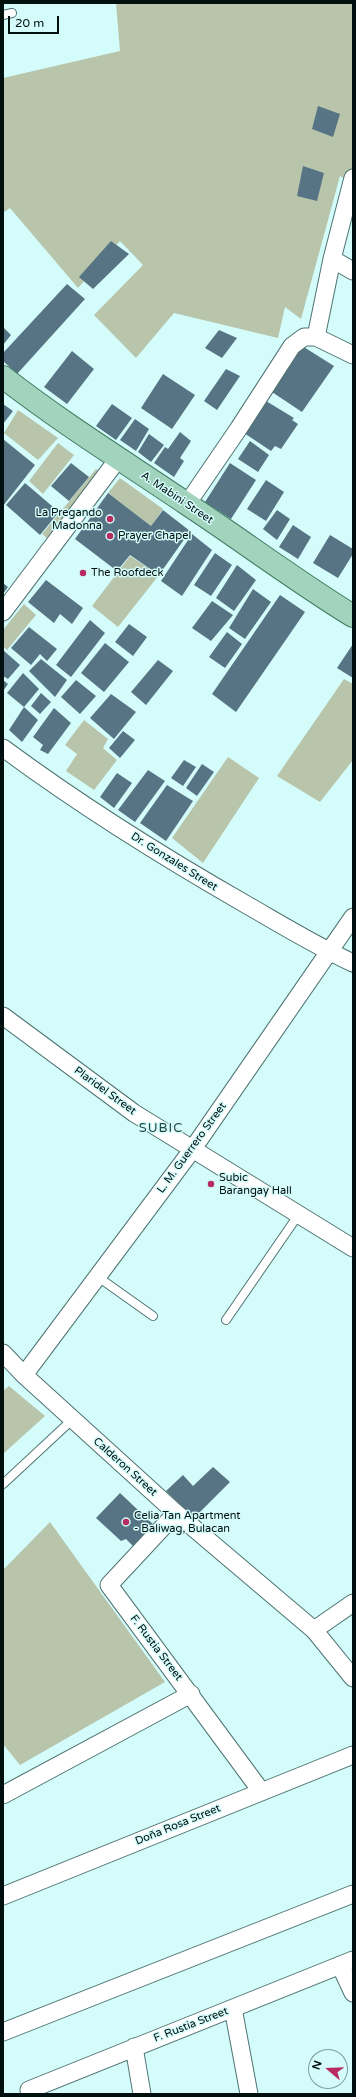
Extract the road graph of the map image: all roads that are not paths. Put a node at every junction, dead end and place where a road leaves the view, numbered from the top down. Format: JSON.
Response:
{"nodes":[{"id":1,"x":12,"y":14,"type":"dead end"},
{"id":2,"x":3,"y":15,"type":"edge"},
{"id":3,"x":352,"y":189,"type":"edge"},
{"id":4,"x":332,"y":259,"type":"junction"},
{"id":5,"x":353,"y":271,"type":"edge"},
{"id":6,"x":316,"y":336,"type":"junction"},
{"id":7,"x":353,"y":355,"type":"edge"},
{"id":8,"x":3,"y":377,"type":"edge"},
{"id":9,"x":118,"y":459,"type":"junction"},
{"id":10,"x":187,"y":504,"type":"junction"},
{"id":11,"x":3,"y":612,"type":"edge"},
{"id":12,"x":353,"y":616,"type":"edge"},
{"id":13,"x":3,"y":748,"type":"edge"},
{"id":14,"x":353,"y":917,"type":"edge"},
{"id":15,"x":328,"y":952,"type":"junction"},
{"id":16,"x":353,"y":963,"type":"edge"},
{"id":17,"x":3,"y":1016,"type":"edge"},
{"id":18,"x":192,"y":1150,"type":"junction"},
{"id":19,"x":299,"y":1214,"type":"junction"},
{"id":20,"x":353,"y":1248,"type":"edge"},
{"id":21,"x":98,"y":1276,"type":"junction"},
{"id":22,"x":153,"y":1316,"type":"dead end"},
{"id":23,"x":226,"y":1320,"type":"dead end"},
{"id":24,"x":3,"y":1353,"type":"edge"},
{"id":25,"x":24,"y":1375,"type":"junction"},
{"id":26,"x":74,"y":1419,"type":"junction"},
{"id":27,"x":3,"y":1484,"type":"edge"},
{"id":28,"x":176,"y":1513,"type":"junction"},
{"id":29,"x":353,"y":1603,"type":"edge"},
{"id":30,"x":314,"y":1630,"type":"junction"},
{"id":31,"x":353,"y":1678,"type":"edge"},
{"id":32,"x":191,"y":1694,"type":"junction"},
{"id":33,"x":353,"y":1755,"type":"edge"},
{"id":34,"x":261,"y":1791,"type":"junction"},
{"id":35,"x":3,"y":1795,"type":"edge"},
{"id":36,"x":353,"y":1894,"type":"edge"},
{"id":37,"x":3,"y":1896,"type":"edge"},
{"id":38,"x":346,"y":1963,"type":"edge"},
{"id":39,"x":353,"y":1993,"type":"edge"},
{"id":40,"x":233,"y":2008,"type":"junction"},
{"id":41,"x":3,"y":2032,"type":"edge"},
{"id":42,"x":134,"y":2047,"type":"junction"},
{"id":43,"x":30,"y":2092,"type":"edge"},
{"id":44,"x":142,"y":2094,"type":"edge"},
{"id":45,"x":249,"y":2094,"type":"edge"}],
"edges":[{"from":1,"to":2,"type":"lane"},
{"from":3,"to":4,"type":"street"},
{"from":4,"to":5,"type":"street"},
{"from":4,"to":6,"type":"street"},
{"from":6,"to":7,"type":"street"},
{"from":6,"to":10,"type":"street"},
{"from":8,"to":9,"type":"main road","name":"A. Mabini Street"},
{"from":9,"to":10,"type":"main road","name":"A. Mabini Street"},
{"from":9,"to":11,"type":"street"},
{"from":10,"to":12,"type":"main road","name":"A. Mabini Street"},
{"from":13,"to":15,"type":"street","name":"Dr. Gonzales Street"},
{"from":14,"to":15,"type":"street","name":"L. M. Guerrero Street"},
{"from":15,"to":16,"type":"street","name":"Dr. Gonzales Street"},
{"from":15,"to":18,"type":"street","name":"L. M. Guerrero Street"},
{"from":17,"to":18,"type":"street","name":"Plaridel Street"},
{"from":18,"to":19,"type":"street","name":"Plaridel Street"},
{"from":18,"to":21,"type":"street","name":"L. M. Guerrero Street"},
{"from":19,"to":20,"type":"street","name":"Plaridel Street"},
{"from":19,"to":23,"type":"lane"},
{"from":21,"to":22,"type":"lane"},
{"from":21,"to":25,"type":"street","name":"L. M. Guerrero Street"},
{"from":24,"to":25,"type":"street","name":"Calderon Street"},
{"from":25,"to":26,"type":"street","name":"Calderon Street"},
{"from":26,"to":27,"type":"lane"},
{"from":26,"to":28,"type":"street","name":"Calderon Street"},
{"from":28,"to":30,"type":"street","name":"Calderon Street"},
{"from":28,"to":32,"type":"street","name":"F. Rustia Street"},
{"from":29,"to":30,"type":"street"},
{"from":30,"to":31,"type":"street","name":"Calderon Street"},
{"from":32,"to":34,"type":"street","name":"F. Rustia Street"},
{"from":32,"to":35,"type":"street"},
{"from":33,"to":34,"type":"street","name":"Doña Rosa Street"},
{"from":34,"to":37,"type":"street","name":"Doña Rosa Street"},
{"from":36,"to":41,"type":"street"},
{"from":38,"to":39,"type":"street"},
{"from":38,"to":40,"type":"street","name":"F. Rustia Street"},
{"from":40,"to":42,"type":"street","name":"F. Rustia Street"},
{"from":40,"to":45,"type":"street"},
{"from":42,"to":43,"type":"street","name":"F. Rustia Street"},
{"from":42,"to":44,"type":"street"}]}
